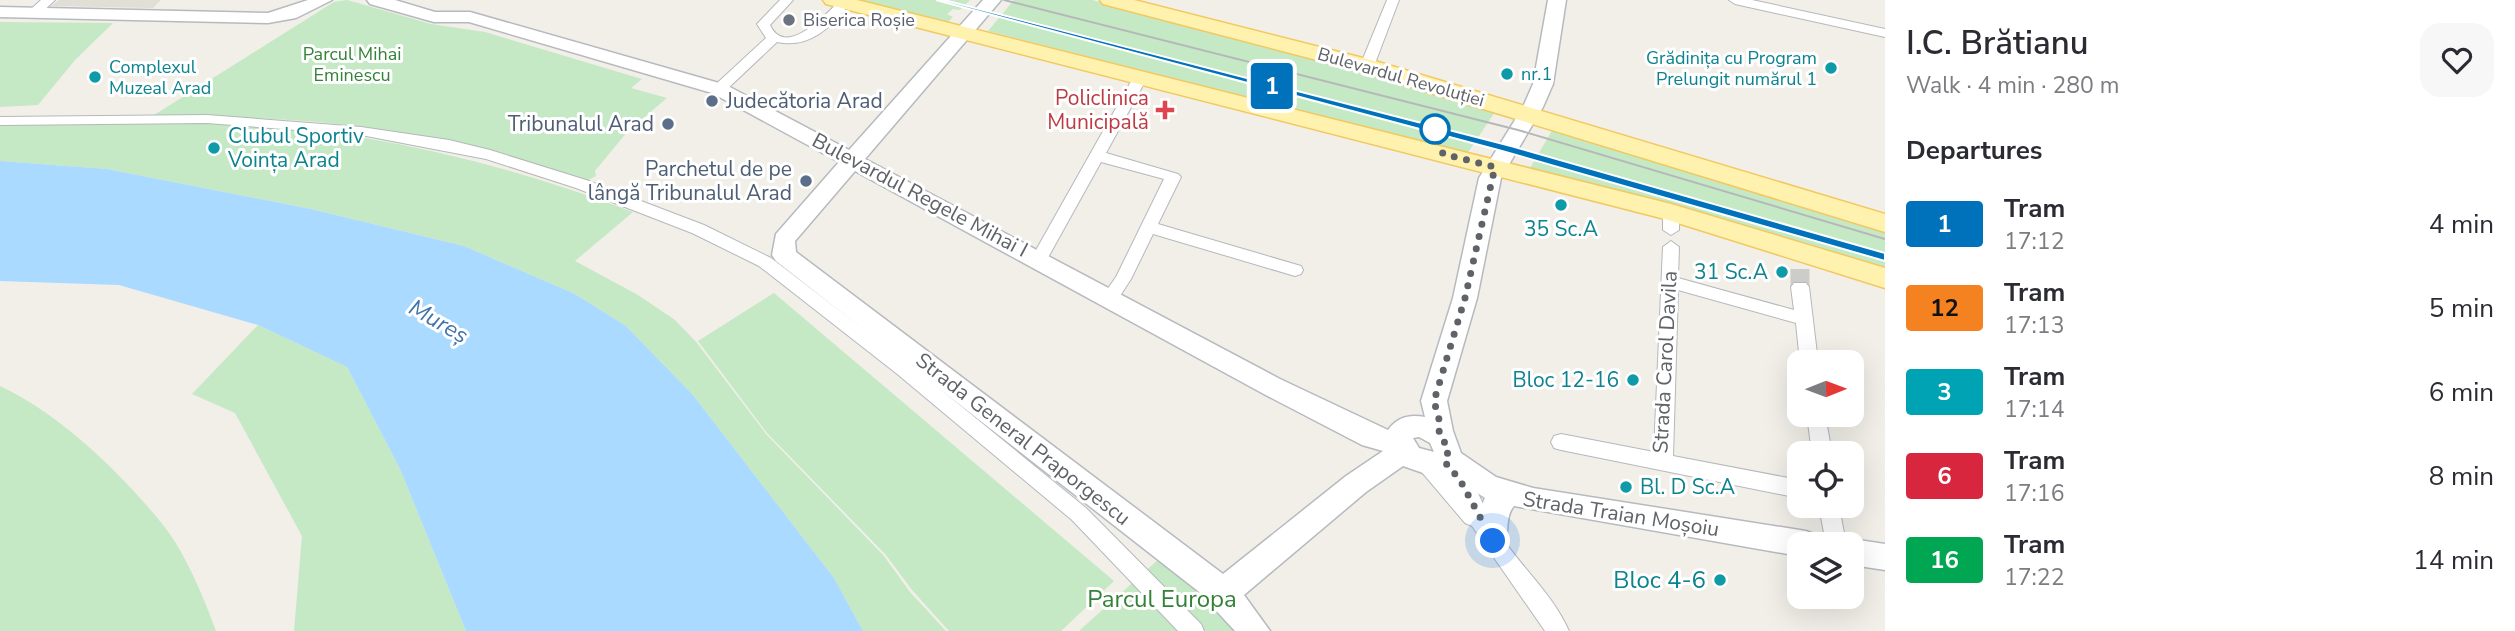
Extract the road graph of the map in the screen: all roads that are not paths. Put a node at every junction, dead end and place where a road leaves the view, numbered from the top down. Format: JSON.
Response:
{"nodes":[{"id":1,"x":49,"y":0,"type":"edge"},
{"id":2,"x":323,"y":0,"type":"edge"},
{"id":3,"x":376,"y":0,"type":"edge"},
{"id":4,"x":476,"y":0,"type":"edge"},
{"id":5,"x":787,"y":0,"type":"edge"},
{"id":6,"x":992,"y":0,"type":"edge"},
{"id":7,"x":1110,"y":0,"type":"edge"},
{"id":8,"x":1393,"y":0,"type":"edge"},
{"id":9,"x":1558,"y":0,"type":"edge"},
{"id":10,"x":1735,"y":0,"type":"edge"},
{"id":11,"x":838,"y":1,"type":"edge"},
{"id":12,"x":308,"y":5,"type":"edge"},
{"id":13,"x":0,"y":12,"type":"edge"},
{"id":14,"x":34,"y":13,"type":"junction"},
{"id":15,"x":452,"y":16,"type":"junction"},
{"id":16,"x":964,"y":33,"type":"junction"},
{"id":17,"x":1885,"y":33,"type":"edge"},
{"id":18,"x":774,"y":37,"type":"junction"},
{"id":19,"x":1367,"y":66,"type":"junction"},
{"id":20,"x":1140,"y":78,"type":"junction"},
{"id":21,"x":719,"y":89,"type":"junction"},
{"id":22,"x":1529,"y":114,"type":"junction"},
{"id":23,"x":0,"y":121,"type":"edge"},
{"id":24,"x":1095,"y":155,"type":"junction"},
{"id":25,"x":853,"y":159,"type":"junction"},
{"id":26,"x":1495,"y":167,"type":"junction"},
{"id":27,"x":1885,"y":223,"type":"edge"},
{"id":28,"x":1149,"y":227,"type":"junction"},
{"id":29,"x":1671,"y":230,"type":"junction"},
{"id":30,"x":1039,"y":259,"type":"junction"},
{"id":31,"x":1296,"y":270,"type":"dead end"},
{"id":32,"x":1885,"y":278,"type":"edge"},
{"id":33,"x":1669,"y":281,"type":"junction"},
{"id":34,"x":1800,"y":287,"type":"tunnel mouth"},
{"id":35,"x":1110,"y":298,"type":"junction"},
{"id":36,"x":1803,"y":319,"type":"junction"},
{"id":37,"x":1807,"y":350,"type":"edge"},
{"id":38,"x":1561,"y":442,"type":"dead end"},
{"id":39,"x":1425,"y":448,"type":"junction"},
{"id":40,"x":1663,"y":462,"type":"junction"},
{"id":41,"x":1787,"y":487,"type":"edge"},
{"id":42,"x":1507,"y":494,"type":"junction"},
{"id":43,"x":1489,"y":535,"type":"junction"},
{"id":44,"x":1787,"y":541,"type":"edge"},
{"id":45,"x":1864,"y":554,"type":"edge"},
{"id":46,"x":1885,"y":557,"type":"edge"},
{"id":47,"x":1223,"y":593,"type":"junction"},
{"id":48,"x":1193,"y":631,"type":"edge"},
{"id":49,"x":1254,"y":631,"type":"edge"},
{"id":50,"x":1558,"y":631,"type":"edge"}],
"edges":[{"from":1,"to":14,"type":"street"},
{"from":2,"to":12,"type":"main road"},
{"from":3,"to":15,"type":"main road","name":"Bulevardul Regele Mihai I"},
{"from":4,"to":15,"type":"main road"},
{"from":5,"to":18,"type":"street"},
{"from":6,"to":16,"type":"main road"},
{"from":7,"to":19,"type":"main road","name":"Bulevardul Revoluției"},
{"from":8,"to":19,"type":"street"},
{"from":9,"to":22,"type":"main road"},
{"from":10,"to":17,"type":"street"},
{"from":11,"to":16,"type":"main road"},
{"from":11,"to":18,"type":"street"},
{"from":12,"to":14,"type":"main road"},
{"from":13,"to":14,"type":"main road"},
{"from":15,"to":21,"type":"main road","name":"Bulevardul Regele Mihai I"},
{"from":16,"to":20,"type":"main road"},
{"from":16,"to":25,"type":"main road"},
{"from":18,"to":21,"type":"street"},
{"from":19,"to":22,"type":"main road","name":"Bulevardul Revoluției"},
{"from":20,"to":24,"type":"street"},
{"from":20,"to":26,"type":"main road"},
{"from":21,"to":25,"type":"main road","name":"Bulevardul Regele Mihai I"},
{"from":22,"to":26,"type":"main road"},
{"from":22,"to":27,"type":"main road","name":"Bulevardul Revoluției"},
{"from":23,"to":48,"type":"street"},
{"from":24,"to":28,"type":"street"},
{"from":24,"to":30,"type":"street"},
{"from":25,"to":30,"type":"main road","name":"Bulevardul Regele Mihai I"},
{"from":25,"to":47,"type":"main road","name":"Strada General Praporgescu"},
{"from":26,"to":29,"type":"main road"},
{"from":26,"to":39,"type":"main road"},
{"from":28,"to":31,"type":"street"},
{"from":28,"to":35,"type":"street"},
{"from":29,"to":32,"type":"main road"},
{"from":29,"to":33,"type":"street","name":"Strada Carol Davila"},
{"from":30,"to":35,"type":"main road","name":"Bulevardul Regele Mihai I"},
{"from":33,"to":36,"type":"street"},
{"from":33,"to":40,"type":"street","name":"Strada Carol Davila"},
{"from":34,"to":36,"type":"street"},
{"from":35,"to":39,"type":"main road","name":"Bulevardul Regele Mihai I"},
{"from":36,"to":37,"type":"street"},
{"from":38,"to":40,"type":"street","name":"Strada Carol Davila"},
{"from":39,"to":42,"type":"main road","name":"Strada Traian Moșoiu"},
{"from":39,"to":43,"type":"street"},
{"from":39,"to":47,"type":"main road"},
{"from":40,"to":41,"type":"street"},
{"from":42,"to":43,"type":"main road"},
{"from":42,"to":44,"type":"main road","name":"Strada Traian Moșoiu"},
{"from":43,"to":50,"type":"street"},
{"from":45,"to":46,"type":"main road"},
{"from":47,"to":49,"type":"main road","name":"Strada General Praporgescu"}]}
